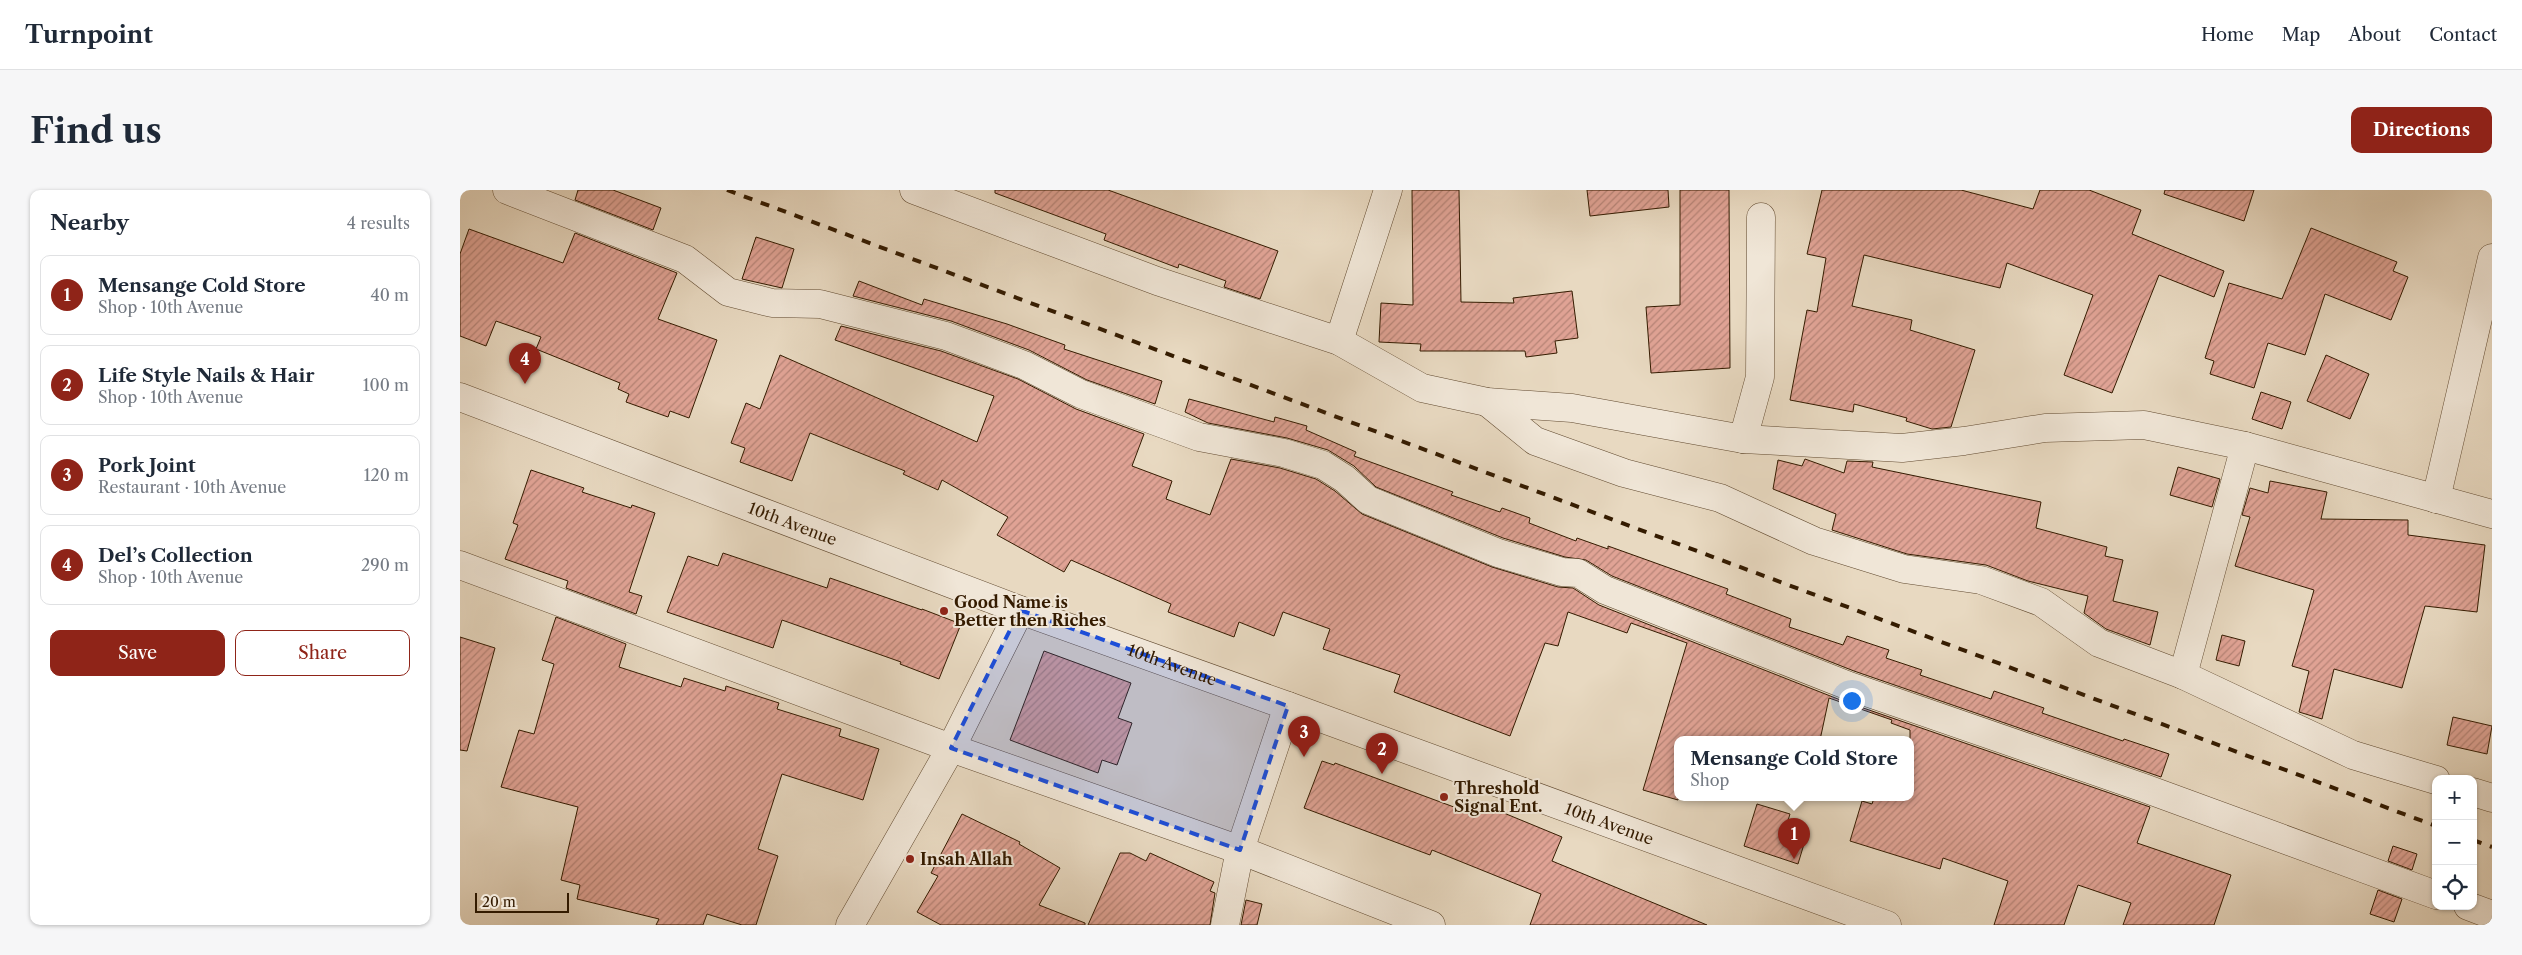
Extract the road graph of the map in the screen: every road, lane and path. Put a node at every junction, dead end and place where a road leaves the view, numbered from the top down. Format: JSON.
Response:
{"nodes":[{"id":1,"x":507,"y":190,"type":"edge"},
{"id":2,"x":914,"y":190,"type":"edge"},
{"id":3,"x":1388,"y":190,"type":"edge"},
{"id":4,"x":1761,"y":217,"type":"dead end"},
{"id":5,"x":2492,"y":258,"type":"edge"},
{"id":6,"x":1339,"y":341,"type":"junction"},
{"id":7,"x":460,"y":397,"type":"edge"},
{"id":8,"x":1487,"y":402,"type":"junction"},
{"id":9,"x":1743,"y":439,"type":"junction"},
{"id":10,"x":2245,"y":446,"type":"junction"},
{"id":11,"x":2436,"y":499,"type":"junction"},
{"id":12,"x":2492,"y":514,"type":"edge"},
{"id":13,"x":460,"y":565,"type":"edge"},
{"id":14,"x":1020,"y":610,"type":"junction"},
{"id":15,"x":2183,"y":675,"type":"junction"},
{"id":16,"x":1288,"y":706,"type":"junction"},
{"id":17,"x":951,"y":748,"type":"junction"},
{"id":18,"x":2432,"y":779,"type":"edge"},
{"id":19,"x":2477,"y":793,"type":"edge"},
{"id":20,"x":2492,"y":798,"type":"edge"},
{"id":21,"x":1240,"y":850,"type":"junction"},
{"id":22,"x":2432,"y":894,"type":"edge"},
{"id":23,"x":2477,"y":909,"type":"edge"},
{"id":24,"x":2492,"y":915,"type":"edge"},
{"id":25,"x":850,"y":925,"type":"edge"},
{"id":26,"x":1225,"y":925,"type":"edge"},
{"id":27,"x":1431,"y":925,"type":"edge"},
{"id":28,"x":1887,"y":925,"type":"edge"}],
"edges":[{"from":1,"to":22,"type":"street"},
{"from":2,"to":6,"type":"street"},
{"from":3,"to":6,"type":"street"},
{"from":4,"to":9,"type":"street"},
{"from":5,"to":11,"type":"street"},
{"from":6,"to":8,"type":"street"},
{"from":7,"to":14,"type":"street","name":"10th Avenue"},
{"from":8,"to":9,"type":"street"},
{"from":8,"to":15,"type":"street"},
{"from":9,"to":10,"type":"street"},
{"from":10,"to":11,"type":"street"},
{"from":10,"to":15,"type":"street"},
{"from":11,"to":12,"type":"street"},
{"from":13,"to":17,"type":"street"},
{"from":14,"to":16,"type":"street","name":"10th Avenue"},
{"from":14,"to":17,"type":"street"},
{"from":15,"to":18,"type":"street"},
{"from":16,"to":21,"type":"street"},
{"from":16,"to":28,"type":"street","name":"10th Avenue"},
{"from":17,"to":21,"type":"street"},
{"from":17,"to":25,"type":"street"},
{"from":19,"to":20,"type":"street"},
{"from":21,"to":26,"type":"street"},
{"from":21,"to":27,"type":"street"},
{"from":23,"to":24,"type":"street"}]}
